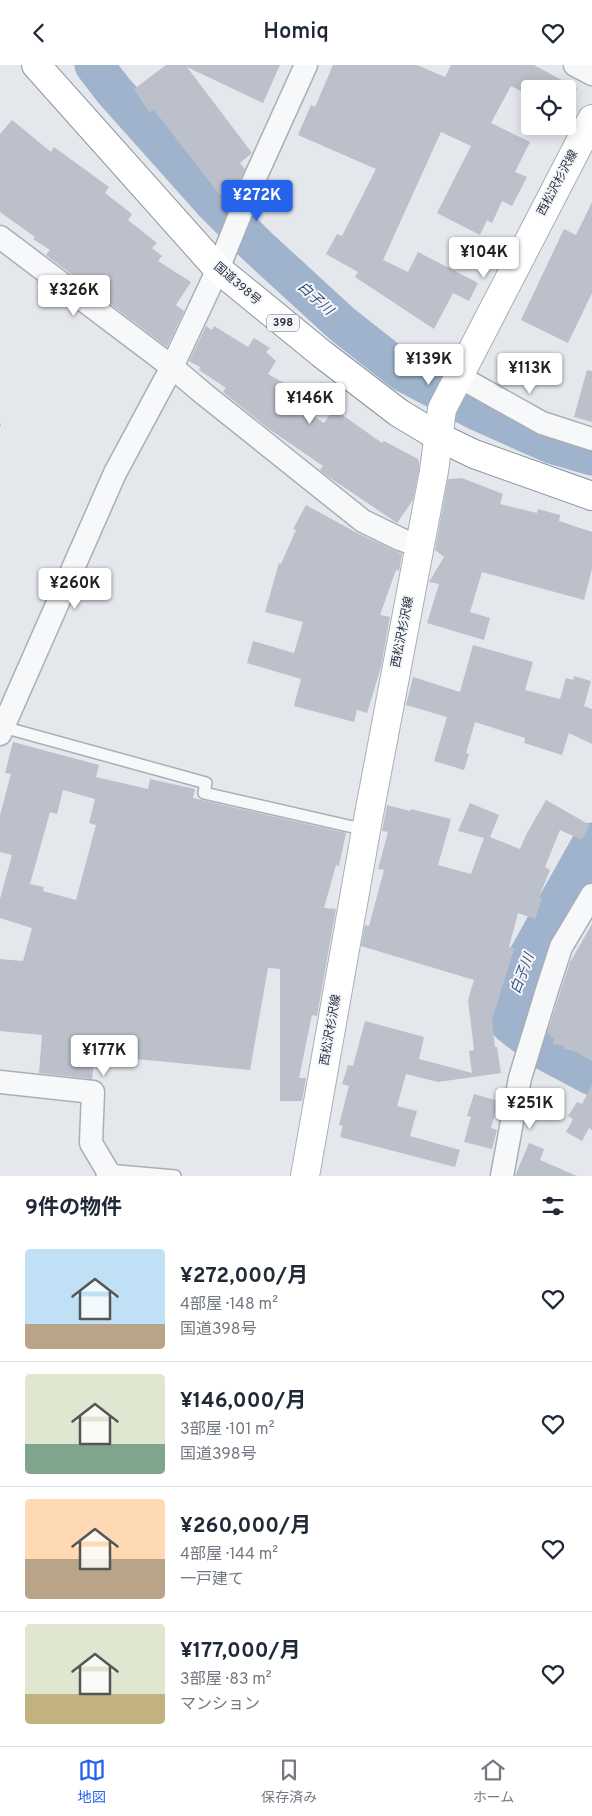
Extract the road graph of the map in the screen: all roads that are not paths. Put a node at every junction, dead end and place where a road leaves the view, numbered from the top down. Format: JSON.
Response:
{"nodes":[{"id":1,"x":36,"y":65,"type":"edge"},
{"id":2,"x":306,"y":65,"type":"edge"},
{"id":3,"x":575,"y":65,"type":"edge"},
{"id":4,"x":592,"y":74,"type":"edge"},
{"id":5,"x":592,"y":119,"type":"edge"},
{"id":6,"x":0,"y":237,"type":"edge"},
{"id":7,"x":222,"y":260,"type":"junction"},
{"id":8,"x":172,"y":367,"type":"junction"},
{"id":9,"x":456,"y":379,"type":"junction"},
{"id":10,"x":439,"y":437,"type":"junction"},
{"id":11,"x":592,"y":439,"type":"edge"},
{"id":12,"x":592,"y":496,"type":"edge"},
{"id":13,"x":418,"y":546,"type":"junction"},
{"id":14,"x":1,"y":729,"type":"edge"},
{"id":15,"x":366,"y":830,"type":"junction"},
{"id":16,"x":589,"y":908,"type":"edge"},
{"id":17,"x":0,"y":1082,"type":"edge"},
{"id":18,"x":107,"y":1173,"type":"edge"},
{"id":19,"x":175,"y":1176,"type":"edge"},
{"id":20,"x":305,"y":1176,"type":"edge"},
{"id":21,"x":502,"y":1176,"type":"edge"}],
"edges":[{"from":1,"to":7,"type":"main road","name":"国道398号","number":"398"},
{"from":2,"to":7,"type":"street"},
{"from":3,"to":4,"type":"street"},
{"from":5,"to":9,"type":"main road","name":"西松沢杉沢線"},
{"from":6,"to":8,"type":"street"},
{"from":7,"to":8,"type":"street"},
{"from":7,"to":10,"type":"main road","name":"国道398号","number":"398"},
{"from":8,"to":13,"type":"street"},
{"from":8,"to":14,"type":"street"},
{"from":9,"to":10,"type":"main road","name":"西松沢杉沢線"},
{"from":9,"to":11,"type":"street"},
{"from":10,"to":12,"type":"main road","name":"国道398号","number":"398"},
{"from":10,"to":13,"type":"main road","name":"西松沢杉沢線"},
{"from":13,"to":15,"type":"main road","name":"西松沢杉沢線"},
{"from":14,"to":15,"type":"lane"},
{"from":15,"to":20,"type":"main road","name":"西松沢杉沢線"},
{"from":16,"to":21,"type":"street"},
{"from":17,"to":18,"type":"street"},
{"from":18,"to":19,"type":"lane"}]}
